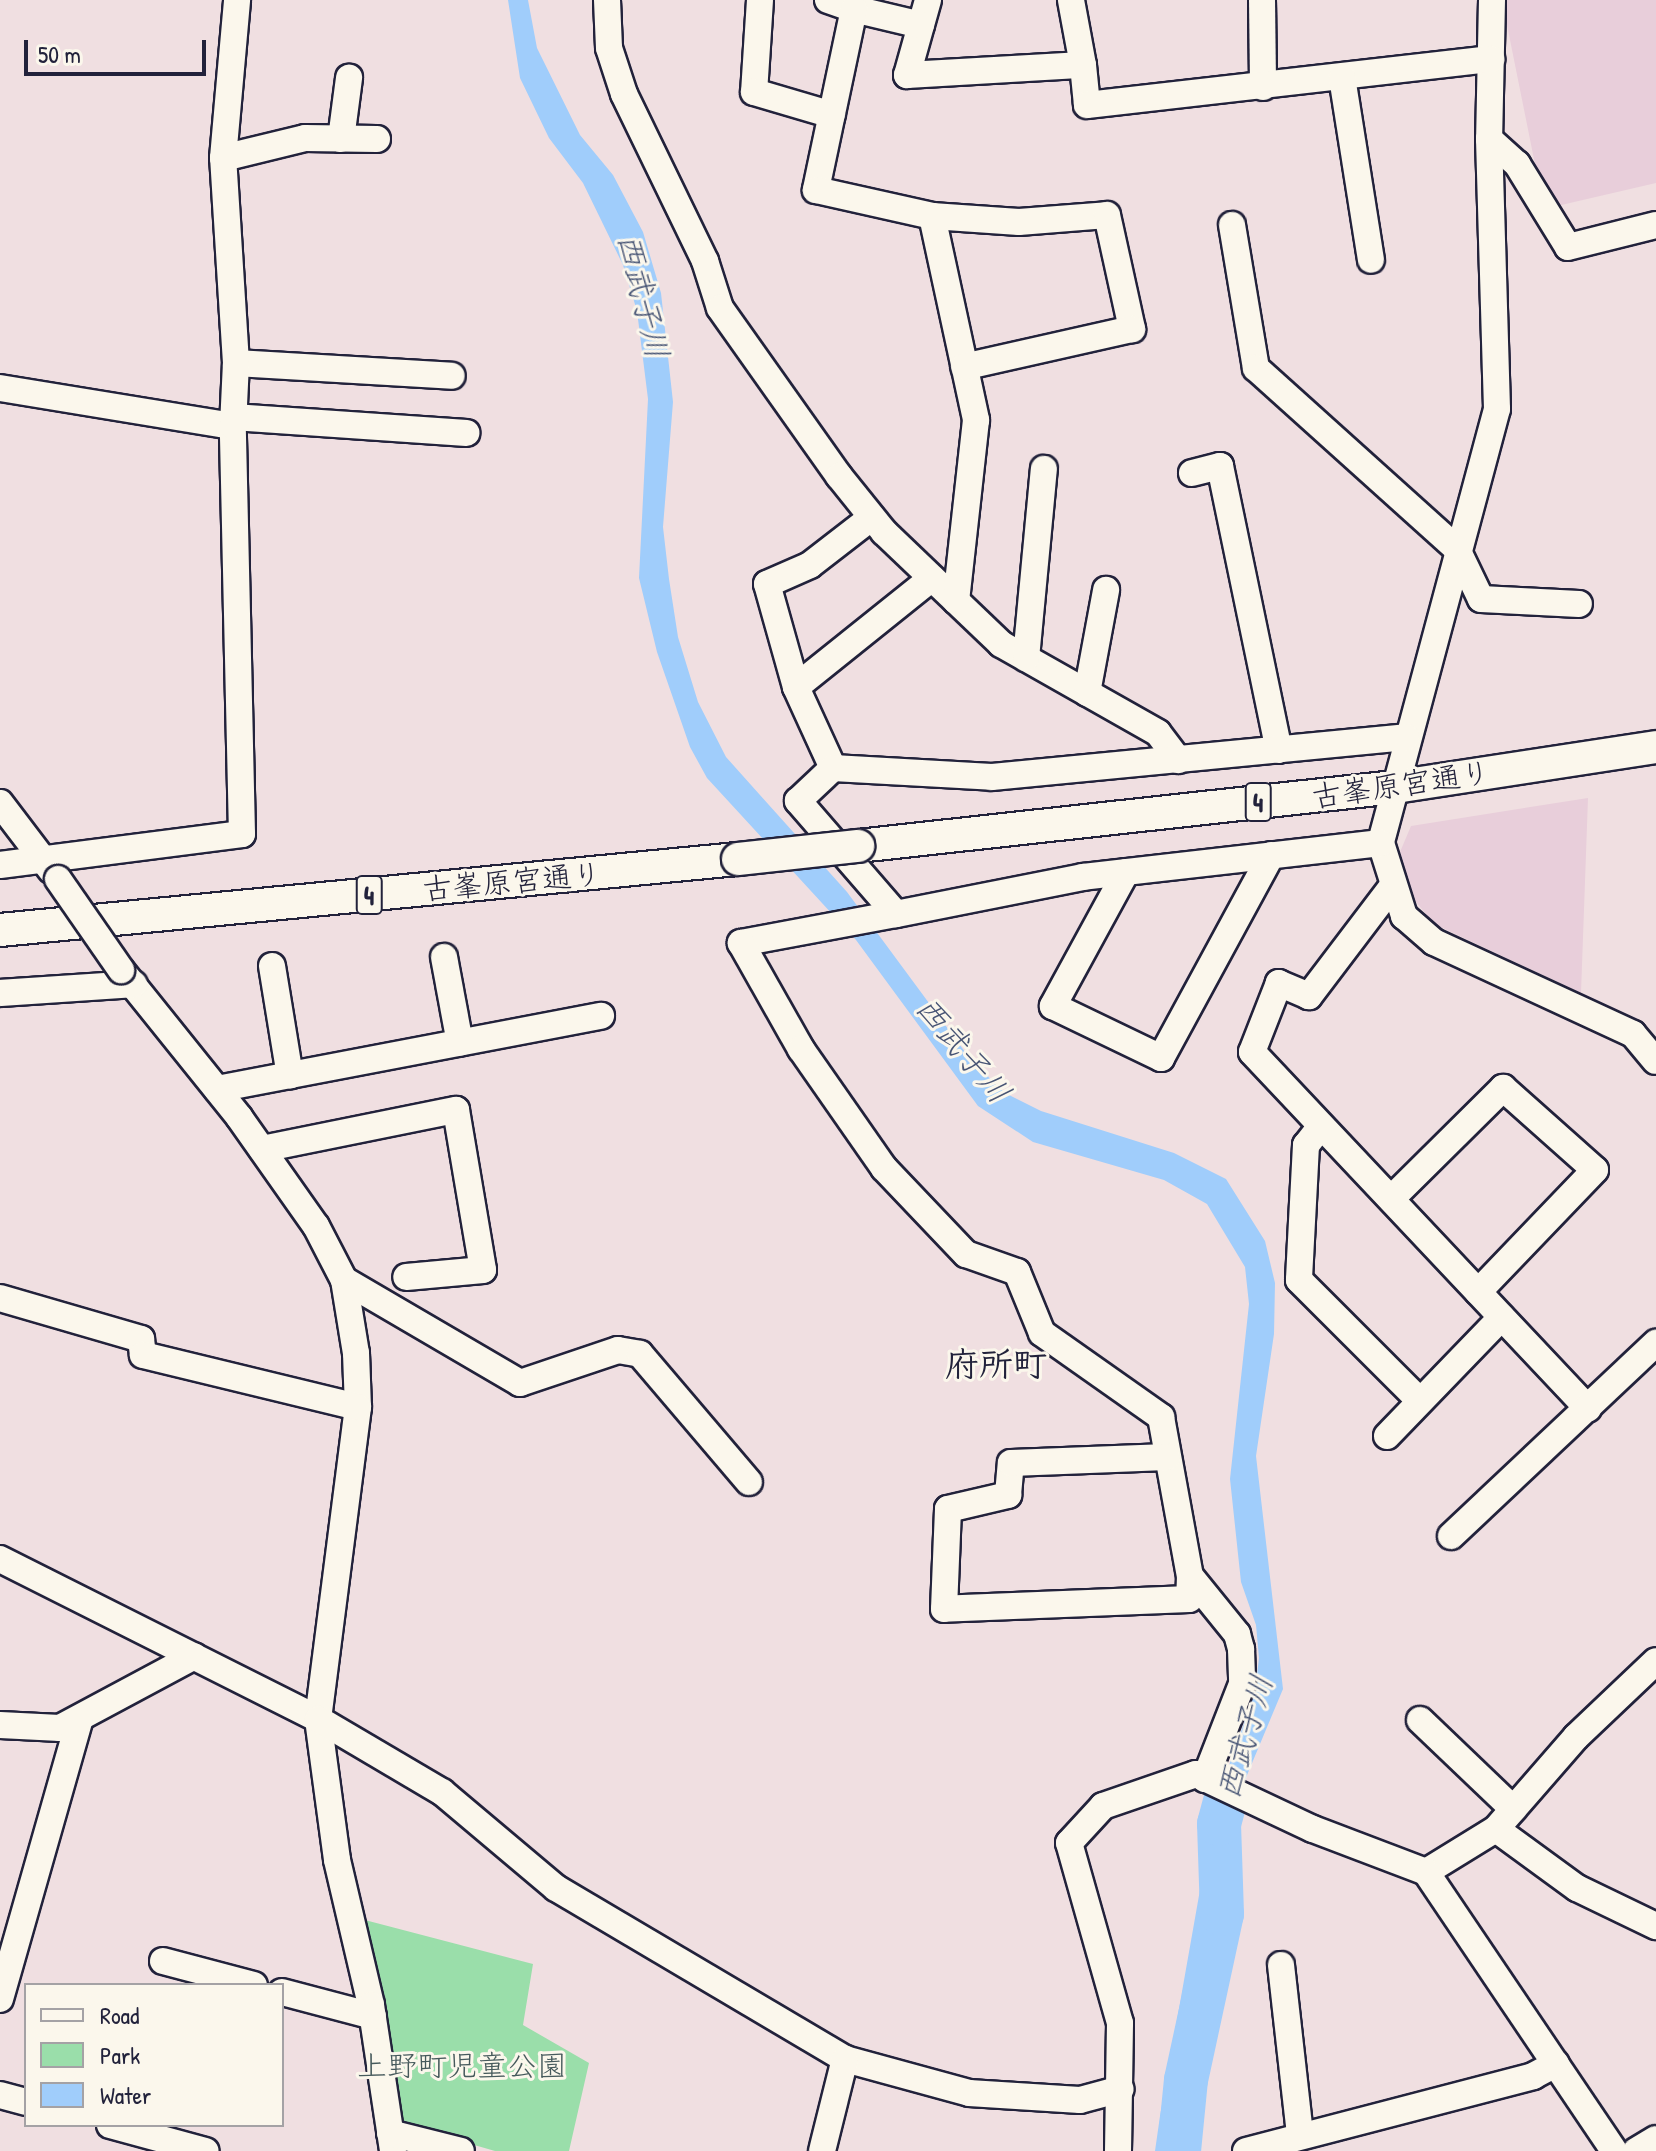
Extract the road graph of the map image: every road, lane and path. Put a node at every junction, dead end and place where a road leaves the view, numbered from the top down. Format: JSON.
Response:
{"nodes":[{"id":1,"x":237,"y":0,"type":"edge"},
{"id":2,"x":607,"y":0,"type":"edge"},
{"id":3,"x":760,"y":0,"type":"edge"},
{"id":4,"x":828,"y":0,"type":"edge"},
{"id":5,"x":928,"y":0,"type":"edge"},
{"id":6,"x":1071,"y":0,"type":"edge"},
{"id":7,"x":1262,"y":0,"type":"edge"},
{"id":8,"x":1492,"y":0,"type":"edge"},
{"id":9,"x":854,"y":9,"type":"junction"},
{"id":10,"x":921,"y":25,"type":"junction"},
{"id":11,"x":1491,"y":59,"type":"junction"},
{"id":12,"x":1083,"y":65,"type":"junction"},
{"id":13,"x":1342,"y":77,"type":"junction"},
{"id":14,"x":349,"y":78,"type":"dead end"},
{"id":15,"x":1263,"y":87,"type":"junction"},
{"id":16,"x":832,"y":115,"type":"junction"},
{"id":17,"x":341,"y":139,"type":"junction"},
{"id":18,"x":377,"y":139,"type":"dead end"},
{"id":19,"x":1489,"y":139,"type":"junction"},
{"id":20,"x":223,"y":158,"type":"junction"},
{"id":21,"x":932,"y":216,"type":"junction"},
{"id":22,"x":1232,"y":225,"type":"dead end"},
{"id":23,"x":1656,"y":225,"type":"edge"},
{"id":24,"x":1371,"y":260,"type":"dead end"},
{"id":25,"x":236,"y":363,"type":"junction"},
{"id":26,"x":964,"y":367,"type":"junction"},
{"id":27,"x":452,"y":376,"type":"dead end"},
{"id":28,"x":0,"y":388,"type":"edge"},
{"id":29,"x":233,"y":421,"type":"junction"},
{"id":30,"x":466,"y":433,"type":"dead end"},
{"id":31,"x":1044,"y":469,"type":"dead end"},
{"id":32,"x":1192,"y":473,"type":"dead end"},
{"id":33,"x":872,"y":517,"type":"junction"},
{"id":34,"x":1457,"y":549,"type":"junction"},
{"id":35,"x":932,"y":578,"type":"junction"},
{"id":36,"x":1106,"y":590,"type":"dead end"},
{"id":37,"x":956,"y":601,"type":"junction"},
{"id":38,"x":1579,"y":604,"type":"dead end"},
{"id":39,"x":1026,"y":658,"type":"junction"},
{"id":40,"x":796,"y":687,"type":"junction"},
{"id":41,"x":1087,"y":693,"type":"junction"},
{"id":42,"x":1406,"y":737,"type":"junction"},
{"id":43,"x":1656,"y":747,"type":"edge"},
{"id":44,"x":1279,"y":750,"type":"junction"},
{"id":45,"x":1178,"y":760,"type":"junction"},
{"id":46,"x":833,"y":768,"type":"junction"},
{"id":47,"x":1395,"y":787,"type":"junction"},
{"id":48,"x":0,"y":803,"type":"edge"},
{"id":49,"x":1381,"y":843,"type":"junction"},
{"id":50,"x":1271,"y":855,"type":"junction"},
{"id":51,"x":0,"y":865,"type":"edge"},
{"id":52,"x":50,"y":869,"type":"junction"},
{"id":53,"x":1126,"y":872,"type":"junction"},
{"id":54,"x":1391,"y":888,"type":"junction"},
{"id":55,"x":896,"y":914,"type":"junction"},
{"id":56,"x":0,"y":930,"type":"edge"},
{"id":57,"x":444,"y":957,"type":"dead end"},
{"id":58,"x":272,"y":966,"type":"dead end"},
{"id":59,"x":127,"y":977,"type":"junction"},
{"id":60,"x":0,"y":993,"type":"edge"},
{"id":61,"x":601,"y":1016,"type":"dead end"},
{"id":62,"x":460,"y":1043,"type":"junction"},
{"id":63,"x":1656,"y":1061,"type":"edge"},
{"id":64,"x":290,"y":1076,"type":"junction"},
{"id":65,"x":217,"y":1089,"type":"junction"},
{"id":66,"x":1321,"y":1126,"type":"junction"},
{"id":67,"x":262,"y":1149,"type":"junction"},
{"id":68,"x":1391,"y":1199,"type":"junction"},
{"id":69,"x":406,"y":1277,"type":"dead end"},
{"id":70,"x":344,"y":1280,"type":"junction"},
{"id":71,"x":1478,"y":1292,"type":"junction"},
{"id":72,"x":0,"y":1298,"type":"edge"},
{"id":73,"x":1502,"y":1317,"type":"junction"},
{"id":74,"x":1656,"y":1343,"type":"edge"},
{"id":75,"x":1420,"y":1401,"type":"junction"},
{"id":76,"x":358,"y":1407,"type":"junction"},
{"id":77,"x":1588,"y":1408,"type":"junction"},
{"id":78,"x":1387,"y":1436,"type":"dead end"},
{"id":79,"x":1167,"y":1457,"type":"junction"},
{"id":80,"x":749,"y":1482,"type":"dead end"},
{"id":81,"x":1451,"y":1536,"type":"dead end"},
{"id":82,"x":0,"y":1559,"type":"edge"},
{"id":83,"x":1190,"y":1576,"type":"junction"},
{"id":84,"x":194,"y":1656,"type":"junction"},
{"id":85,"x":1656,"y":1661,"type":"edge"},
{"id":86,"x":80,"y":1718,"type":"junction"},
{"id":87,"x":318,"y":1719,"type":"junction"},
{"id":88,"x":1420,"y":1720,"type":"dead end"},
{"id":89,"x":0,"y":1725,"type":"edge"},
{"id":90,"x":1205,"y":1779,"type":"junction"},
{"id":91,"x":1504,"y":1819,"type":"junction"},
{"id":92,"x":1426,"y":1872,"type":"junction"},
{"id":93,"x":1656,"y":1926,"type":"edge"},
{"id":94,"x":163,"y":1961,"type":"dead end"},
{"id":95,"x":1281,"y":1965,"type":"dead end"},
{"id":96,"x":246,"y":1983,"type":"edge"},
{"id":97,"x":284,"y":1993,"type":"edge"},
{"id":98,"x":0,"y":1999,"type":"edge"},
{"id":99,"x":373,"y":2016,"type":"junction"},
{"id":100,"x":845,"y":2059,"type":"junction"},
{"id":101,"x":1556,"y":2064,"type":"junction"},
{"id":102,"x":1121,"y":2089,"type":"junction"},
{"id":103,"x":0,"y":2095,"type":"edge"},
{"id":104,"x":24,"y":2101,"type":"edge"},
{"id":105,"x":117,"y":2127,"type":"edge"},
{"id":106,"x":1656,"y":2139,"type":"edge"},
{"id":107,"x":1286,"y":2141,"type":"edge"},
{"id":108,"x":392,"y":2142,"type":"edge"},
{"id":109,"x":206,"y":2151,"type":"edge"},
{"id":110,"x":461,"y":2151,"type":"edge"},
{"id":111,"x":822,"y":2151,"type":"edge"},
{"id":112,"x":1118,"y":2151,"type":"edge"},
{"id":113,"x":1246,"y":2151,"type":"edge"},
{"id":114,"x":1614,"y":2151,"type":"edge"},
{"id":115,"x":1636,"y":2151,"type":"edge"}],
"edges":[{"from":1,"to":20,"type":"street"},
{"from":2,"to":33,"type":"street"},
{"from":3,"to":16,"type":"street"},
{"from":4,"to":9,"type":"street"},
{"from":5,"to":10,"type":"street"},
{"from":6,"to":12,"type":"street"},
{"from":7,"to":15,"type":"street"},
{"from":8,"to":11,"type":"street"},
{"from":9,"to":10,"type":"street"},
{"from":9,"to":16,"type":"street"},
{"from":10,"to":12,"type":"street"},
{"from":11,"to":13,"type":"street"},
{"from":11,"to":19,"type":"street"},
{"from":12,"to":15,"type":"street"},
{"from":13,"to":15,"type":"street"},
{"from":13,"to":24,"type":"street"},
{"from":14,"to":17,"type":"street"},
{"from":16,"to":21,"type":"street"},
{"from":17,"to":18,"type":"street"},
{"from":17,"to":20,"type":"street"},
{"from":19,"to":23,"type":"street"},
{"from":19,"to":34,"type":"street"},
{"from":20,"to":25,"type":"street"},
{"from":21,"to":26,"type":"street"},
{"from":21,"to":26,"type":"street"},
{"from":22,"to":34,"type":"street"},
{"from":25,"to":27,"type":"street"},
{"from":25,"to":29,"type":"street"},
{"from":26,"to":37,"type":"street"},
{"from":28,"to":29,"type":"street"},
{"from":29,"to":30,"type":"street"},
{"from":29,"to":52,"type":"street"},
{"from":31,"to":39,"type":"street"},
{"from":32,"to":44,"type":"street"},
{"from":33,"to":35,"type":"street"},
{"from":33,"to":40,"type":"street"},
{"from":34,"to":38,"type":"street"},
{"from":34,"to":42,"type":"street"},
{"from":35,"to":37,"type":"street"},
{"from":35,"to":40,"type":"street"},
{"from":36,"to":41,"type":"street"},
{"from":37,"to":39,"type":"street"},
{"from":39,"to":41,"type":"street"},
{"from":40,"to":46,"type":"street"},
{"from":41,"to":45,"type":"street"},
{"from":42,"to":44,"type":"street"},
{"from":42,"to":47,"type":"street"},
{"from":43,"to":47,"type":"main road","name":"古峯原宮通り","number":"4"},
{"from":44,"to":45,"type":"street"},
{"from":45,"to":46,"type":"street"},
{"from":46,"to":55,"type":"street"},
{"from":47,"to":49,"type":"street"},
{"from":47,"to":56,"type":"main road","name":"古峯原宮通り","number":"4","bridge":true},
{"from":48,"to":52,"type":"street"},
{"from":49,"to":50,"type":"street"},
{"from":49,"to":54,"type":"street"},
{"from":50,"to":53,"type":"street"},
{"from":50,"to":53,"type":"street"},
{"from":51,"to":52,"type":"street"},
{"from":52,"to":59,"type":"street","bridge":true},
{"from":53,"to":55,"type":"street"},
{"from":54,"to":63,"type":"street"},
{"from":54,"to":66,"type":"street"},
{"from":55,"to":79,"type":"street"},
{"from":57,"to":62,"type":"street"},
{"from":58,"to":64,"type":"street"},
{"from":59,"to":60,"type":"street"},
{"from":59,"to":65,"type":"street"},
{"from":61,"to":62,"type":"street"},
{"from":62,"to":64,"type":"street"},
{"from":64,"to":65,"type":"street"},
{"from":65,"to":67,"type":"street"},
{"from":66,"to":68,"type":"street"},
{"from":66,"to":75,"type":"street"},
{"from":67,"to":69,"type":"street"},
{"from":67,"to":70,"type":"street"},
{"from":68,"to":71,"type":"street"},
{"from":68,"to":71,"type":"street"},
{"from":70,"to":76,"type":"street"},
{"from":70,"to":80,"type":"street"},
{"from":71,"to":73,"type":"street"},
{"from":72,"to":76,"type":"street"},
{"from":73,"to":75,"type":"street"},
{"from":73,"to":77,"type":"street"},
{"from":74,"to":77,"type":"street"},
{"from":75,"to":78,"type":"street"},
{"from":76,"to":87,"type":"street"},
{"from":77,"to":81,"type":"street"},
{"from":79,"to":83,"type":"street"},
{"from":79,"to":83,"type":"street"},
{"from":82,"to":84,"type":"street"},
{"from":83,"to":90,"type":"street"},
{"from":84,"to":86,"type":"street"},
{"from":84,"to":87,"type":"street"},
{"from":85,"to":91,"type":"street"},
{"from":86,"to":89,"type":"street"},
{"from":86,"to":98,"type":"street"},
{"from":87,"to":99,"type":"street"},
{"from":87,"to":100,"type":"street"},
{"from":88,"to":91,"type":"street"},
{"from":90,"to":92,"type":"street"},
{"from":90,"to":102,"type":"street"},
{"from":91,"to":92,"type":"street"},
{"from":91,"to":93,"type":"street"},
{"from":92,"to":101,"type":"street"},
{"from":94,"to":96,"type":"street"},
{"from":95,"to":107,"type":"street"},
{"from":97,"to":99,"type":"street"},
{"from":99,"to":108,"type":"street"},
{"from":100,"to":102,"type":"street"},
{"from":100,"to":111,"type":"street"},
{"from":101,"to":107,"type":"street"},
{"from":101,"to":114,"type":"street"},
{"from":102,"to":112,"type":"street"},
{"from":103,"to":104,"type":"street"},
{"from":105,"to":109,"type":"street"},
{"from":106,"to":115,"type":"street"},
{"from":107,"to":113,"type":"street"},
{"from":108,"to":110,"type":"street"}]}
